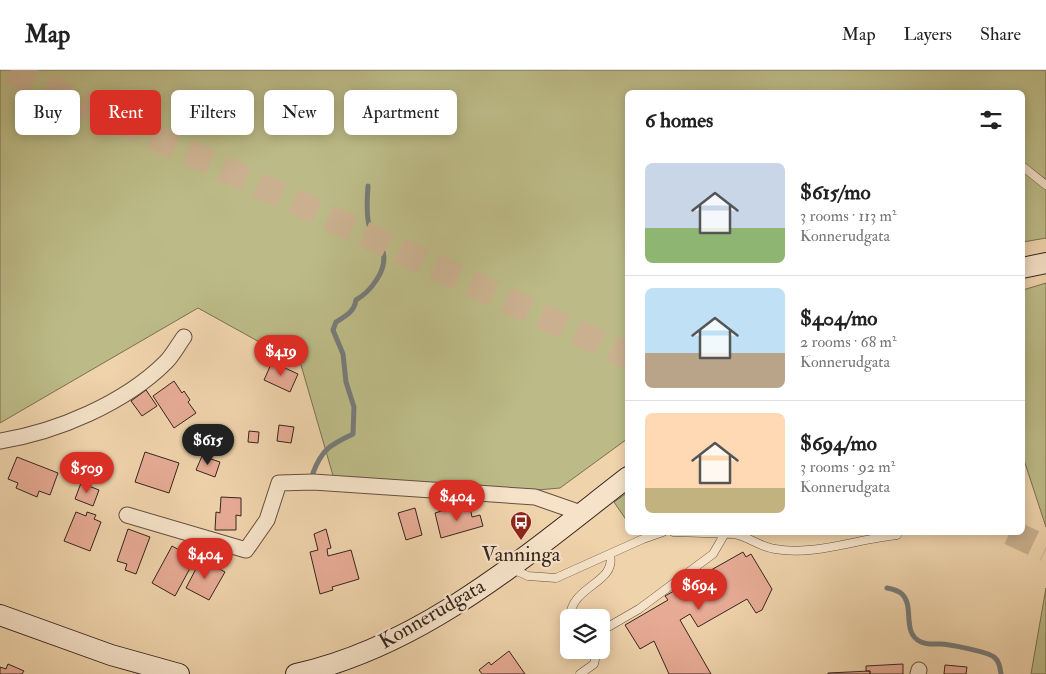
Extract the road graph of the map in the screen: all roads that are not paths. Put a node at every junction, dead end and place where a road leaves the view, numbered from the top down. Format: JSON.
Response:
{"nodes":[{"id":1,"x":1025,"y":168,"type":"edge"},
{"id":2,"x":1046,"y":185,"type":"edge"},
{"id":3,"x":1046,"y":263,"type":"edge"},
{"id":4,"x":1025,"y":267,"type":"edge"},
{"id":5,"x":184,"y":337,"type":"dead end"},
{"id":6,"x":0,"y":441,"type":"edge"},
{"id":7,"x":625,"y":479,"type":"edge"},
{"id":8,"x":581,"y":513,"type":"junction"},
{"id":9,"x":127,"y":515,"type":"dead end"},
{"id":10,"x":654,"y":535,"type":"edge"},
{"id":11,"x":724,"y":535,"type":"joint"},
{"id":12,"x":897,"y":535,"type":"dead end"},
{"id":13,"x":610,"y":555,"type":"junction"},
{"id":14,"x":510,"y":568,"type":"junction"},
{"id":15,"x":572,"y":609,"type":"edge"},
{"id":16,"x":0,"y":614,"type":"edge"},
{"id":17,"x":610,"y":626,"type":"edge"},
{"id":18,"x":595,"y":659,"type":"edge"},
{"id":19,"x":179,"y":674,"type":"edge"},
{"id":20,"x":296,"y":674,"type":"edge"},
{"id":21,"x":580,"y":674,"type":"edge"}],
"edges":[{"from":1,"to":2,"type":"lane"},
{"from":3,"to":4,"type":"main road"},
{"from":5,"to":6,"type":"street"},
{"from":7,"to":8,"type":"main road","name":"Konnerudgata"},
{"from":8,"to":9,"type":"street"},
{"from":8,"to":14,"type":"main road","name":"Konnerudgata"},
{"from":10,"to":13,"type":"lane"},
{"from":11,"to":12,"type":"lane"},
{"from":11,"to":17,"type":"lane"},
{"from":13,"to":14,"type":"lane"},
{"from":13,"to":15,"type":"lane"},
{"from":14,"to":20,"type":"main road","name":"Konnerudgata"},
{"from":16,"to":19,"type":"main road"},
{"from":18,"to":21,"type":"lane"}]}
